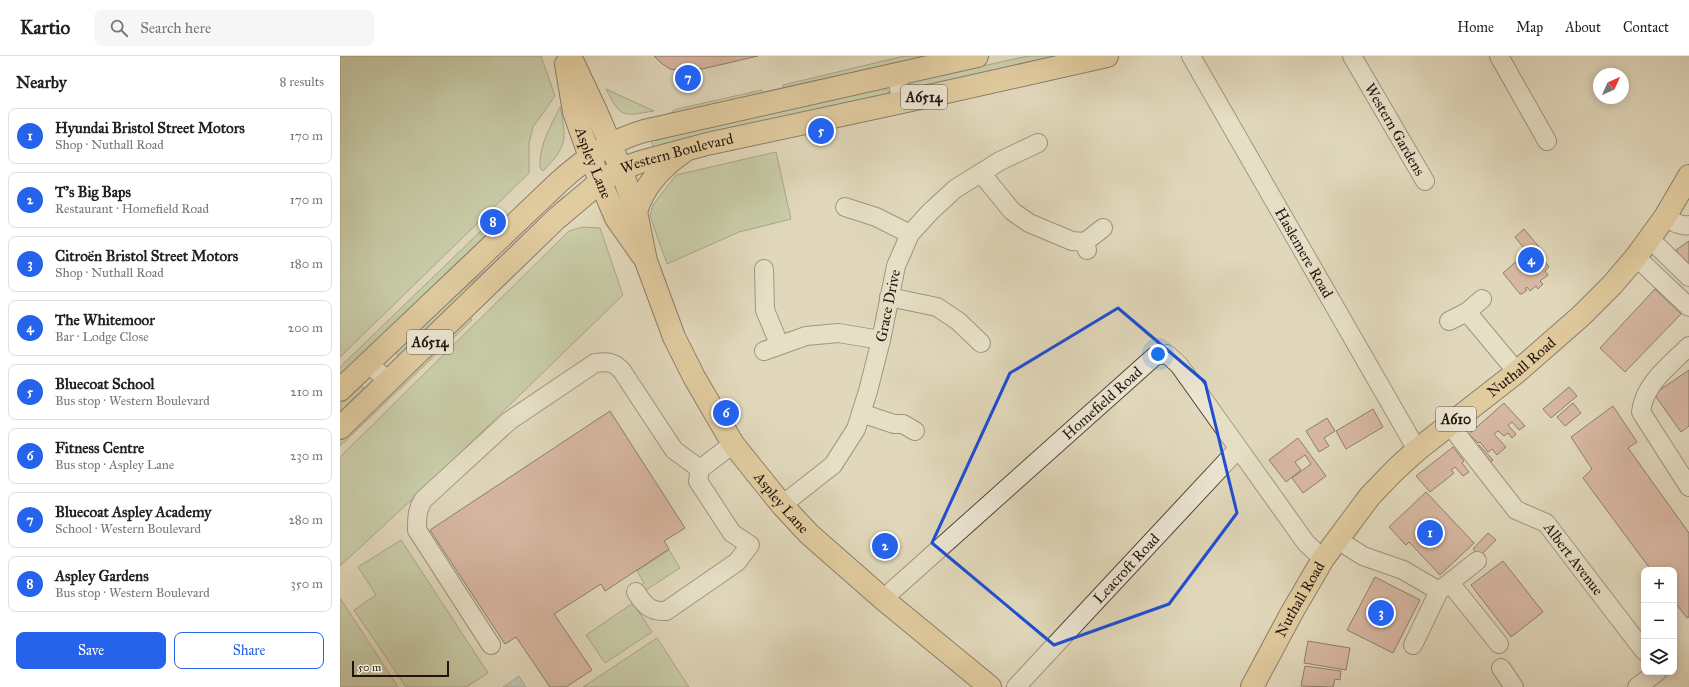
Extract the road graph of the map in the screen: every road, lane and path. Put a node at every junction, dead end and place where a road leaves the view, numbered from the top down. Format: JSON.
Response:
{"nodes":[{"id":1,"x":565,"y":56,"type":"edge"},
{"id":2,"x":570,"y":56,"type":"edge"},
{"id":3,"x":977,"y":56,"type":"edge"},
{"id":4,"x":1107,"y":56,"type":"edge"},
{"id":5,"x":1191,"y":56,"type":"edge"},
{"id":6,"x":1352,"y":56,"type":"edge"},
{"id":7,"x":1499,"y":56,"type":"edge"},
{"id":8,"x":896,"y":74,"type":"junction"},
{"id":9,"x":902,"y":102,"type":"junction"},
{"id":10,"x":1547,"y":141,"type":"dead end"},
{"id":11,"x":1038,"y":143,"type":"dead end"},
{"id":12,"x":610,"y":145,"type":"junction"},
{"id":13,"x":690,"y":148,"type":"junction"},
{"id":14,"x":590,"y":157,"type":"junction"},
{"id":15,"x":621,"y":169,"type":"junction"},
{"id":16,"x":981,"y":173,"type":"junction"},
{"id":17,"x":1689,"y":176,"type":"edge"},
{"id":18,"x":601,"y":181,"type":"junction"},
{"id":19,"x":1425,"y":181,"type":"dead end"},
{"id":20,"x":853,"y":204,"type":"dead end"},
{"id":21,"x":636,"y":212,"type":"junction"},
{"id":22,"x":1665,"y":217,"type":"junction"},
{"id":23,"x":1689,"y":225,"type":"edge"},
{"id":24,"x":1103,"y":228,"type":"dead end"},
{"id":25,"x":910,"y":234,"type":"junction"},
{"id":26,"x":1649,"y":238,"type":"junction"},
{"id":27,"x":1636,"y":257,"type":"junction"},
{"id":28,"x":646,"y":261,"type":"junction"},
{"id":29,"x":1689,"y":276,"type":"edge"},
{"id":30,"x":770,"y":280,"type":"dead end"},
{"id":31,"x":889,"y":297,"type":"junction"},
{"id":32,"x":1482,"y":299,"type":"dead end"},
{"id":33,"x":1689,"y":307,"type":"edge"},
{"id":34,"x":1466,"y":312,"type":"junction"},
{"id":35,"x":1449,"y":321,"type":"dead end"},
{"id":36,"x":978,"y":333,"type":"dead end"},
{"id":37,"x":881,"y":340,"type":"junction"},
{"id":38,"x":1689,"y":346,"type":"edge"},
{"id":39,"x":368,"y":363,"type":"junction"},
{"id":40,"x":1517,"y":372,"type":"junction"},
{"id":41,"x":389,"y":382,"type":"junction"},
{"id":42,"x":340,"y":390,"type":"edge"},
{"id":43,"x":861,"y":413,"type":"junction"},
{"id":44,"x":1449,"y":424,"type":"junction"},
{"id":45,"x":340,"y":428,"type":"edge"},
{"id":46,"x":914,"y":431,"type":"dead end"},
{"id":47,"x":733,"y":444,"type":"junction"},
{"id":48,"x":1238,"y":450,"type":"junction"},
{"id":49,"x":1417,"y":450,"type":"junction"},
{"id":50,"x":1683,"y":464,"type":"edge"},
{"id":51,"x":700,"y":469,"type":"junction"},
{"id":52,"x":1689,"y":487,"type":"edge"},
{"id":53,"x":782,"y":505,"type":"junction"},
{"id":54,"x":1338,"y":540,"type":"junction"},
{"id":55,"x":1323,"y":559,"type":"junction"},
{"id":56,"x":1477,"y":561,"type":"dead end"},
{"id":57,"x":1444,"y":587,"type":"junction"},
{"id":58,"x":636,"y":592,"type":"dead end"},
{"id":59,"x":882,"y":599,"type":"junction"},
{"id":60,"x":1499,"y":644,"type":"dead end"},
{"id":61,"x":491,"y":645,"type":"dead end"},
{"id":62,"x":1413,"y":645,"type":"dead end"},
{"id":63,"x":1641,"y":647,"type":"edge"},
{"id":64,"x":1501,"y":668,"type":"dead end"},
{"id":65,"x":1653,"y":675,"type":"edge"},
{"id":66,"x":990,"y":687,"type":"edge"},
{"id":67,"x":1016,"y":687,"type":"edge"},
{"id":68,"x":1252,"y":687,"type":"edge"},
{"id":69,"x":1514,"y":687,"type":"edge"},
{"id":70,"x":1637,"y":687,"type":"edge"}],
"edges":[{"from":1,"to":14,"type":"main road","name":"Aspley Lane"},
{"from":2,"to":12,"type":"main road","name":"Aspley Lane"},
{"from":3,"to":8,"type":"main road","name":"Western Boulevard","number":"A6514"},
{"from":4,"to":9,"type":"main road","name":"Western Boulevard","number":"A6514"},
{"from":5,"to":49,"type":"street","name":"Haslemere Road"},
{"from":6,"to":19,"type":"street","name":"Western Gardens"},
{"from":7,"to":10,"type":"street"},
{"from":8,"to":9,"type":"street"},
{"from":8,"to":12,"type":"main road","name":"Western Boulevard","number":"A6514"},
{"from":9,"to":13,"type":"main road","name":"Western Boulevard","number":"A6514"},
{"from":11,"to":16,"type":"street","name":"Grace Drive"},
{"from":12,"to":14,"type":"main road","name":"Western Boulevard","number":"A6514"},
{"from":12,"to":15,"type":"main road","name":"Aspley Lane"},
{"from":13,"to":15,"type":"main road","name":"Western Boulevard","number":"A6514"},
{"from":13,"to":21,"type":"main road"},
{"from":14,"to":18,"type":"main road","name":"Aspley Lane"},
{"from":14,"to":39,"type":"main road","name":"Western Boulevard","number":"A6514"},
{"from":15,"to":18,"type":"main road","name":"Western Boulevard","number":"A6514"},
{"from":15,"to":21,"type":"main road","name":"Aspley Lane"},
{"from":16,"to":24,"type":"street"},
{"from":16,"to":25,"type":"street","name":"Grace Drive"},
{"from":17,"to":22,"type":"main road","name":"Nuthall Road","number":"A610"},
{"from":18,"to":28,"type":"main road","name":"Aspley Lane"},
{"from":18,"to":41,"type":"main road","name":"Western Boulevard","number":"A6514"},
{"from":20,"to":25,"type":"street"},
{"from":21,"to":28,"type":"main road","name":"Aspley Lane"},
{"from":22,"to":23,"type":"street"},
{"from":22,"to":26,"type":"main road","name":"Nuthall Road","number":"A610"},
{"from":25,"to":31,"type":"street","name":"Grace Drive"},
{"from":26,"to":27,"type":"main road","name":"Nuthall Road","number":"A610"},
{"from":26,"to":29,"type":"street"},
{"from":27,"to":33,"type":"street"},
{"from":27,"to":40,"type":"main road","name":"Nuthall Road","number":"A610"},
{"from":28,"to":47,"type":"main road","name":"Aspley Lane"},
{"from":30,"to":37,"type":"street"},
{"from":31,"to":36,"type":"street"},
{"from":31,"to":37,"type":"street","name":"Grace Drive"},
{"from":32,"to":34,"type":"street"},
{"from":34,"to":35,"type":"street"},
{"from":34,"to":40,"type":"street"},
{"from":37,"to":43,"type":"street","name":"Grace Drive"},
{"from":38,"to":50,"type":"street"},
{"from":39,"to":41,"type":"street"},
{"from":39,"to":42,"type":"main road","name":"Western Boulevard","number":"A6514"},
{"from":40,"to":44,"type":"main road","name":"Nuthall Road","number":"A610"},
{"from":41,"to":45,"type":"main road","name":"Western Boulevard","number":"A6514"},
{"from":43,"to":46,"type":"street"},
{"from":43,"to":53,"type":"street","name":"Grace Drive"},
{"from":44,"to":49,"type":"main road","name":"Nuthall Road","number":"A610"},
{"from":44,"to":63,"type":"street","name":"Albert Avenue"},
{"from":47,"to":51,"type":"street"},
{"from":47,"to":53,"type":"main road","name":"Aspley Lane"},
{"from":48,"to":55,"type":"street","name":"Homefield Road"},
{"from":48,"to":59,"type":"street","name":"Homefield Road"},
{"from":48,"to":67,"type":"street","name":"Leacroft Road"},
{"from":49,"to":54,"type":"main road","name":"Nuthall Road","number":"A610"},
{"from":50,"to":52,"type":"street"},
{"from":51,"to":58,"type":"street"},
{"from":51,"to":61,"type":"street"},
{"from":53,"to":59,"type":"main road","name":"Aspley Lane"},
{"from":54,"to":55,"type":"main road","name":"Nuthall Road","number":"A610"},
{"from":54,"to":57,"type":"street"},
{"from":55,"to":68,"type":"main road","name":"Nuthall Road","number":"A610"},
{"from":56,"to":57,"type":"street"},
{"from":57,"to":60,"type":"street"},
{"from":57,"to":62,"type":"street"},
{"from":59,"to":66,"type":"main road","name":"Aspley Lane"},
{"from":64,"to":69,"type":"street"},
{"from":65,"to":70,"type":"street"}]}
